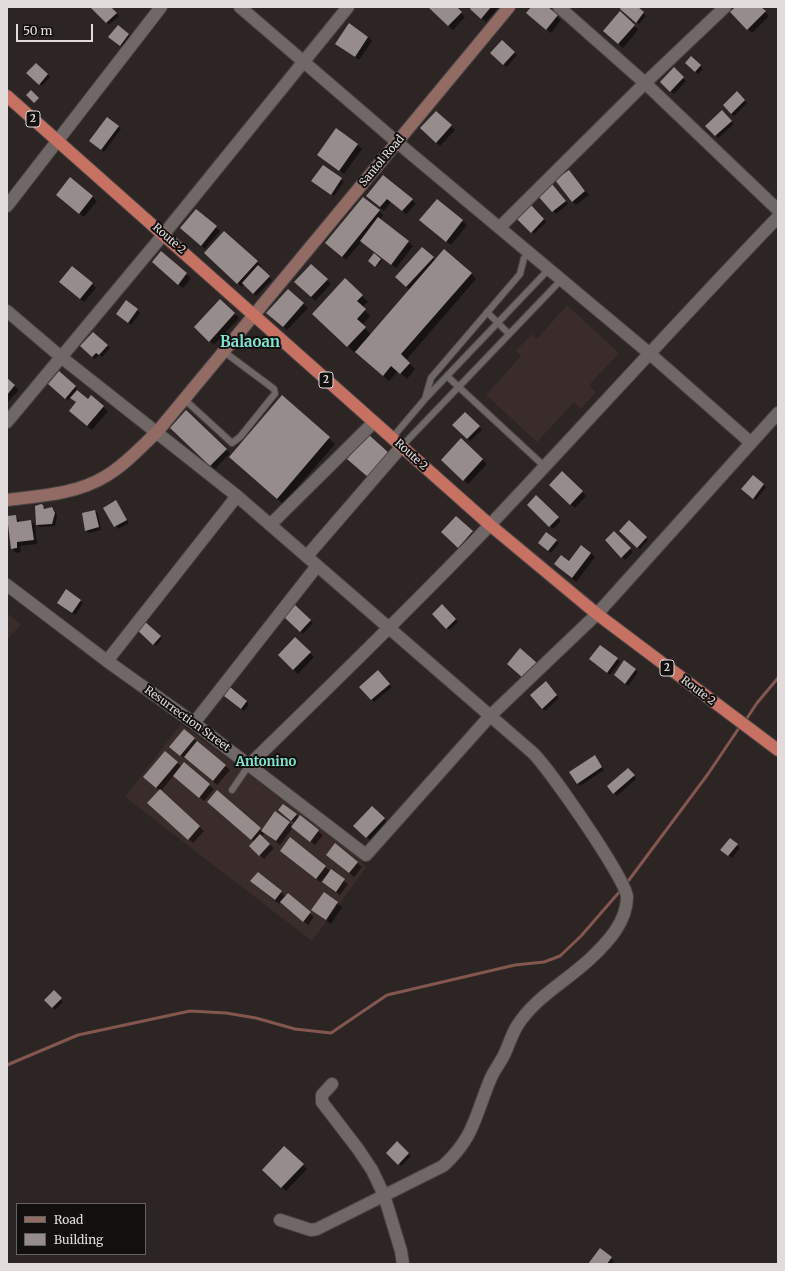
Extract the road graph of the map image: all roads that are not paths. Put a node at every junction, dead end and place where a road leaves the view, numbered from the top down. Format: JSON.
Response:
{"nodes":[{"id":1,"x":161,"y":7,"type":"edge"},
{"id":2,"x":240,"y":7,"type":"edge"},
{"id":3,"x":348,"y":7,"type":"edge"},
{"id":4,"x":509,"y":7,"type":"edge"},
{"id":5,"x":559,"y":7,"type":"edge"},
{"id":6,"x":725,"y":7,"type":"edge"},
{"id":7,"x":303,"y":60,"type":"junction"},
{"id":8,"x":645,"y":83,"type":"junction"},
{"id":9,"x":7,"y":96,"type":"edge"},
{"id":10,"x":58,"y":141,"type":"junction"},
{"id":11,"x":398,"y":143,"type":"junction"},
{"id":12,"x":7,"y":206,"type":"edge"},
{"id":13,"x":778,"y":210,"type":"edge"},
{"id":14,"x":778,"y":217,"type":"edge"},
{"id":15,"x":500,"y":227,"type":"junction"},
{"id":16,"x":163,"y":235,"type":"junction"},
{"id":17,"x":530,"y":253,"type":"junction"},
{"id":18,"x":549,"y":269,"type":"junction"},
{"id":19,"x":562,"y":279,"type":"junction"},
{"id":20,"x":7,"y":311,"type":"edge"},
{"id":21,"x":488,"y":312,"type":"junction"},
{"id":22,"x":254,"y":314,"type":"junction"},
{"id":23,"x":499,"y":324,"type":"junction"},
{"id":24,"x":509,"y":334,"type":"junction"},
{"id":25,"x":222,"y":351,"type":"junction"},
{"id":26,"x":649,"y":353,"type":"junction"},
{"id":27,"x":61,"y":356,"type":"junction"},
{"id":28,"x":448,"y":377,"type":"junction"},
{"id":29,"x":459,"y":386,"type":"junction"},
{"id":30,"x":184,"y":399,"type":"junction"},
{"id":31,"x":425,"y":399,"type":"junction"},
{"id":32,"x":778,"y":413,"type":"edge"},
{"id":33,"x":7,"y":422,"type":"edge"},
{"id":34,"x":374,"y":422,"type":"junction"},
{"id":35,"x":157,"y":432,"type":"junction"},
{"id":36,"x":392,"y":438,"type":"junction"},
{"id":37,"x":750,"y":442,"type":"junction"},
{"id":38,"x":402,"y":446,"type":"junction"},
{"id":39,"x":544,"y":466,"type":"junction"},
{"id":40,"x":237,"y":496,"type":"junction"},
{"id":41,"x":7,"y":500,"type":"edge"},
{"id":42,"x":270,"y":525,"type":"junction"},
{"id":43,"x":490,"y":525,"type":"junction"},
{"id":44,"x":307,"y":556,"type":"junction"},
{"id":45,"x":317,"y":566,"type":"junction"},
{"id":46,"x":7,"y":585,"type":"edge"},
{"id":47,"x":598,"y":614,"type":"junction"},
{"id":48,"x":389,"y":629,"type":"junction"},
{"id":49,"x":107,"y":661,"type":"junction"},
{"id":50,"x":490,"y":716,"type":"junction"},
{"id":51,"x":194,"y":723,"type":"junction"},
{"id":52,"x":778,"y":750,"type":"edge"},
{"id":53,"x":249,"y":765,"type":"junction"},
{"id":54,"x":232,"y":790,"type":"dead end"},
{"id":55,"x":332,"y":1084,"type":"dead end"},
{"id":56,"x":384,"y":1195,"type":"junction"},
{"id":57,"x":280,"y":1220,"type":"dead end"},
{"id":58,"x":403,"y":1264,"type":"edge"}],
"edges":[{"from":1,"to":10,"type":"street"},
{"from":2,"to":7,"type":"street"},
{"from":3,"to":7,"type":"street"},
{"from":4,"to":11,"type":"main road","name":"Santol Road"},
{"from":5,"to":8,"type":"street"},
{"from":6,"to":8,"type":"street"},
{"from":7,"to":11,"type":"street"},
{"from":7,"to":16,"type":"street"},
{"from":8,"to":13,"type":"street"},
{"from":8,"to":15,"type":"street"},
{"from":9,"to":10,"type":"highway","number":"2"},
{"from":10,"to":12,"type":"street"},
{"from":10,"to":16,"type":"highway","name":"Route 2","number":"2"},
{"from":11,"to":15,"type":"street"},
{"from":11,"to":22,"type":"main road","name":"Santol Road"},
{"from":14,"to":26,"type":"street"},
{"from":15,"to":17,"type":"street"},
{"from":16,"to":22,"type":"highway","name":"Route 2","number":"2"},
{"from":16,"to":27,"type":"street"},
{"from":17,"to":18,"type":"street"},
{"from":17,"to":21,"type":"lane"},
{"from":18,"to":19,"type":"street"},
{"from":18,"to":23,"type":"lane"},
{"from":19,"to":24,"type":"lane"},
{"from":19,"to":26,"type":"street"},
{"from":20,"to":27,"type":"street"},
{"from":21,"to":23,"type":"lane"},
{"from":21,"to":31,"type":"lane"},
{"from":22,"to":25,"type":"main road","name":"Santol Road"},
{"from":22,"to":34,"type":"highway","name":"Route 2","number":"2"},
{"from":23,"to":24,"type":"lane"},
{"from":23,"to":28,"type":"lane"},
{"from":24,"to":29,"type":"lane"},
{"from":25,"to":30,"type":"main road","name":"Santol Road"},
{"from":25,"to":30,"type":"lane"},
{"from":26,"to":37,"type":"street"},
{"from":26,"to":39,"type":"street"},
{"from":27,"to":33,"type":"street"},
{"from":27,"to":35,"type":"street"},
{"from":28,"to":29,"type":"lane"},
{"from":28,"to":31,"type":"lane"},
{"from":29,"to":38,"type":"lane"},
{"from":29,"to":39,"type":"lane"},
{"from":30,"to":35,"type":"main road","name":"Santol Road"},
{"from":31,"to":36,"type":"lane"},
{"from":32,"to":37,"type":"street"},
{"from":34,"to":36,"type":"highway","name":"Route 2","number":"2"},
{"from":34,"to":42,"type":"street"},
{"from":35,"to":40,"type":"street"},
{"from":35,"to":41,"type":"main road","name":"Santol Road"},
{"from":36,"to":38,"type":"highway","name":"Route 2","number":"2"},
{"from":37,"to":47,"type":"street"},
{"from":38,"to":43,"type":"highway","name":"Route 2","number":"2"},
{"from":38,"to":44,"type":"street"},
{"from":39,"to":43,"type":"street"},
{"from":40,"to":42,"type":"street"},
{"from":40,"to":49,"type":"street"},
{"from":42,"to":44,"type":"street"},
{"from":43,"to":47,"type":"highway","name":"Route 2","number":"2"},
{"from":43,"to":48,"type":"street"},
{"from":44,"to":45,"type":"street"},
{"from":45,"to":48,"type":"street"},
{"from":45,"to":51,"type":"street"},
{"from":46,"to":49,"type":"street","name":"Resurrection Street"},
{"from":47,"to":50,"type":"street"},
{"from":47,"to":52,"type":"highway","name":"Route 2","number":"2"},
{"from":48,"to":50,"type":"street"},
{"from":48,"to":53,"type":"street"},
{"from":49,"to":51,"type":"street","name":"Resurrection Street"},
{"from":50,"to":53,"type":"street","name":"Resurrection Street"},
{"from":50,"to":56,"type":"street"},
{"from":51,"to":53,"type":"street","name":"Resurrection Street"},
{"from":53,"to":54,"type":"lane"},
{"from":55,"to":56,"type":"street"},
{"from":56,"to":57,"type":"street"},
{"from":56,"to":58,"type":"street"}]}
